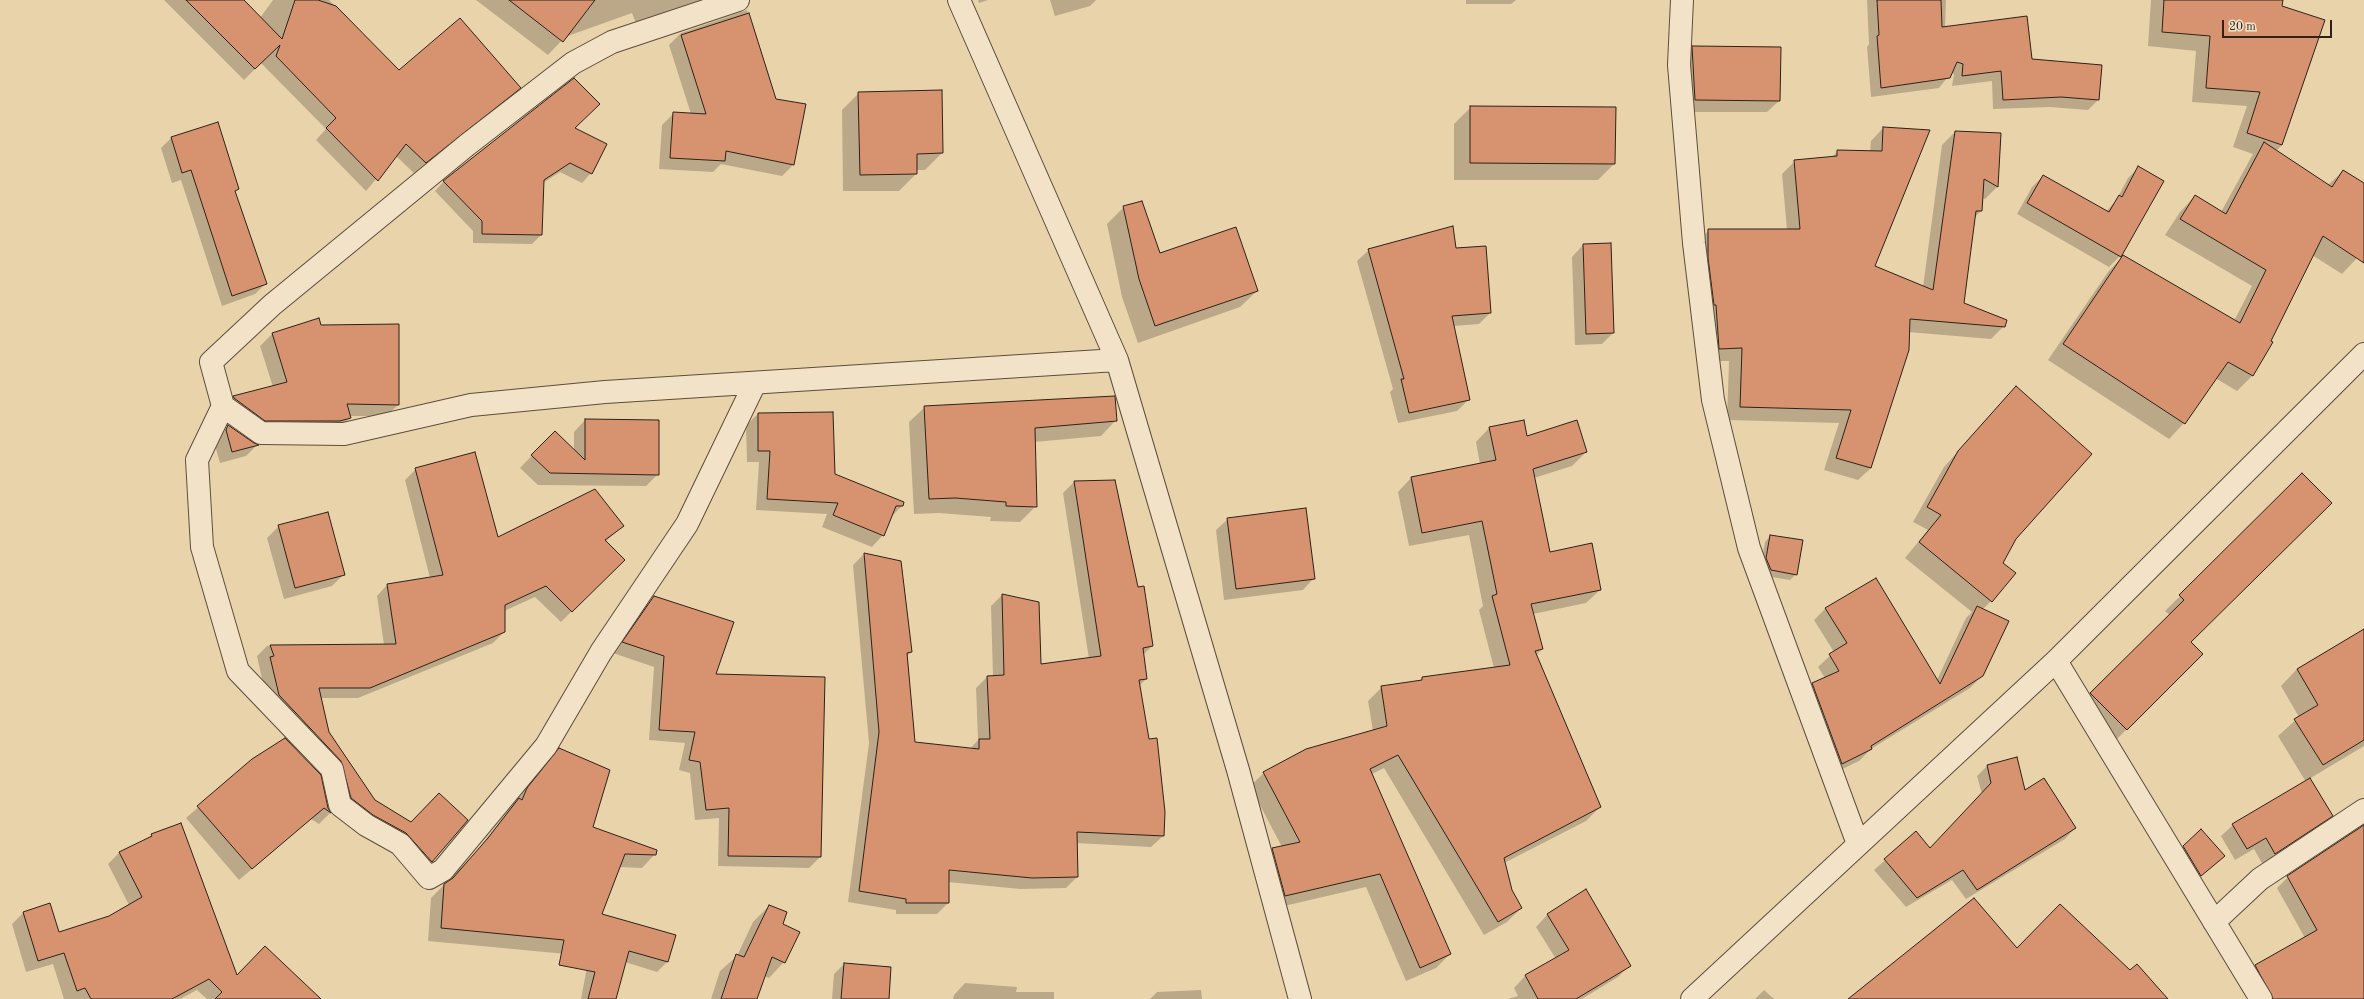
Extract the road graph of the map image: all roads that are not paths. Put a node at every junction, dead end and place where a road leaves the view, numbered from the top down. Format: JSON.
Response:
{"nodes":[{"id":1,"x":738,"y":0,"type":"edge"},
{"id":2,"x":959,"y":0,"type":"edge"},
{"id":3,"x":1682,"y":0,"type":"edge"},
{"id":4,"x":2364,"y":354,"type":"edge"},
{"id":5,"x":1117,"y":360,"type":"junction"},
{"id":6,"x":754,"y":383,"type":"junction"},
{"id":7,"x":223,"y":406,"type":"junction"},
{"id":8,"x":2056,"y":661,"type":"junction"},
{"id":9,"x":2364,"y":810,"type":"edge"},
{"id":10,"x":1858,"y":844,"type":"junction"},
{"id":11,"x":2214,"y":922,"type":"junction"},
{"id":12,"x":2251,"y":994,"type":"edge"},
{"id":13,"x":1300,"y":999,"type":"edge"},
{"id":14,"x":1692,"y":999,"type":"edge"}],
"edges":[{"from":1,"to":7,"type":"street"},
{"from":2,"to":5,"type":"street"},
{"from":3,"to":10,"type":"street"},
{"from":4,"to":8,"type":"street"},
{"from":5,"to":6,"type":"street"},
{"from":5,"to":13,"type":"street"},
{"from":6,"to":7,"type":"street"},
{"from":6,"to":7,"type":"street"},
{"from":8,"to":10,"type":"street"},
{"from":8,"to":11,"type":"street"},
{"from":9,"to":11,"type":"street"},
{"from":10,"to":14,"type":"street"},
{"from":11,"to":12,"type":"street"}]}
